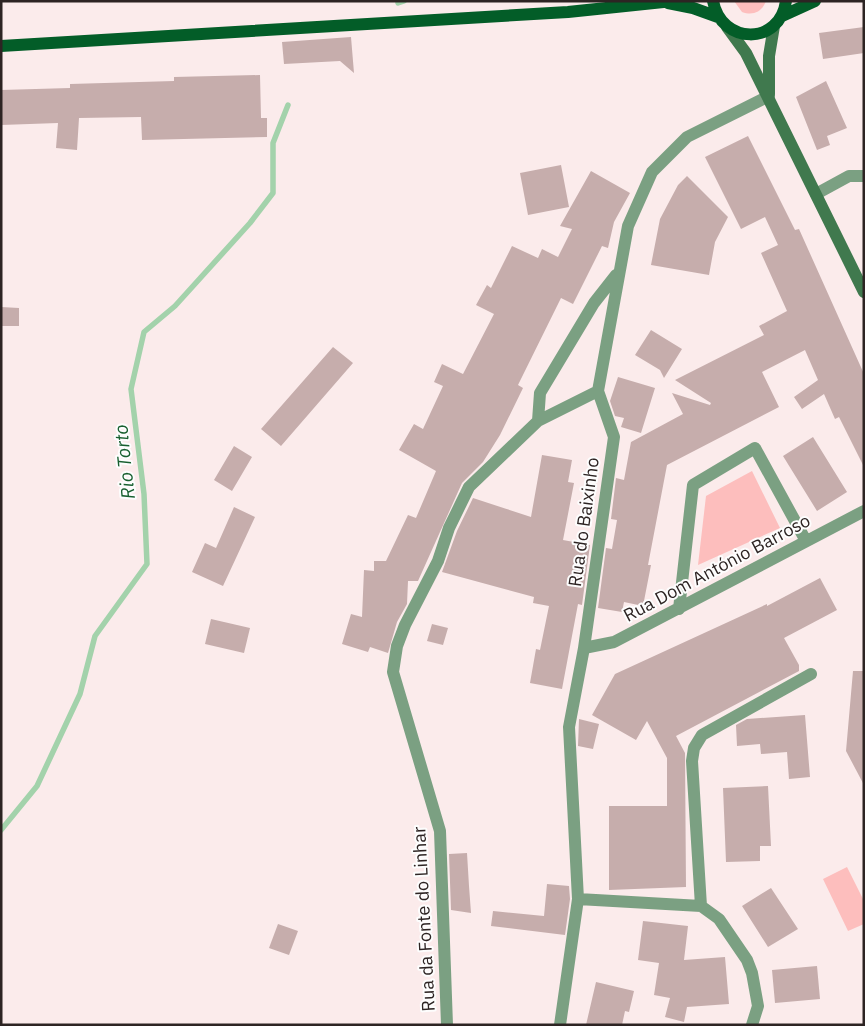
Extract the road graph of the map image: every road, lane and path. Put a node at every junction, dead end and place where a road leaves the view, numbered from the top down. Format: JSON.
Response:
{"nodes":[{"id":1,"x":713,"y":1,"type":"edge"},
{"id":2,"x":786,"y":1,"type":"edge"},
{"id":3,"x":815,"y":1,"type":"edge"},
{"id":4,"x":671,"y":2,"type":"edge"},
{"id":5,"x":610,"y":4,"type":"edge"},
{"id":6,"x":782,"y":16,"type":"junction"},
{"id":7,"x":718,"y":17,"type":"junction"},
{"id":8,"x":774,"y":26,"type":"junction"},
{"id":9,"x":727,"y":27,"type":"junction"},
{"id":10,"x":1,"y":46,"type":"edge"},
{"id":11,"x":769,"y":96,"type":"junction"},
{"id":12,"x":864,"y":176,"type":"edge"},
{"id":13,"x":816,"y":194,"type":"junction"},
{"id":14,"x":618,"y":273,"type":"junction"},
{"id":15,"x":864,"y":292,"type":"edge"},
{"id":16,"x":598,"y":391,"type":"junction"},
{"id":17,"x":538,"y":421,"type":"junction"},
{"id":18,"x":864,"y":511,"type":"edge"},
{"id":19,"x":806,"y":541,"type":"junction"},
{"id":20,"x":679,"y":609,"type":"junction"},
{"id":21,"x":584,"y":648,"type":"junction"},
{"id":22,"x":811,"y":674,"type":"dead end"},
{"id":23,"x":578,"y":900,"type":"junction"},
{"id":24,"x":701,"y":906,"type":"junction"},
{"id":25,"x":446,"y":1025,"type":"edge"},
{"id":26,"x":560,"y":1025,"type":"edge"},
{"id":27,"x":752,"y":1025,"type":"edge"}],
"edges":[{"from":1,"to":7,"type":"main road"},
{"from":2,"to":6,"type":"main road"},
{"from":3,"to":6,"type":"main road"},
{"from":4,"to":5,"type":"main road"},
{"from":4,"to":7,"type":"main road"},
{"from":5,"to":10,"type":"main road"},
{"from":6,"to":8,"type":"main road"},
{"from":7,"to":9,"type":"main road"},
{"from":8,"to":9,"type":"main road"},
{"from":8,"to":11,"type":"main road"},
{"from":9,"to":11,"type":"main road"},
{"from":11,"to":13,"type":"main road"},
{"from":11,"to":14,"type":"street","name":"Rua do Baixinho"},
{"from":12,"to":13,"type":"street"},
{"from":13,"to":15,"type":"main road"},
{"from":14,"to":16,"type":"street","name":"Rua do Baixinho"},
{"from":14,"to":17,"type":"street"},
{"from":16,"to":17,"type":"street","name":"Rua da Fonte do Linhar"},
{"from":16,"to":21,"type":"street","name":"Rua do Baixinho"},
{"from":17,"to":25,"type":"street","name":"Rua da Fonte do Linhar"},
{"from":18,"to":19,"type":"street","name":"Rua Dom António Barroso"},
{"from":19,"to":20,"type":"street","name":"Rua Dom António Barroso"},
{"from":19,"to":20,"type":"street"},
{"from":20,"to":21,"type":"street","name":"Rua Dom António Barroso"},
{"from":21,"to":23,"type":"street","name":"Rua do Baixinho"},
{"from":22,"to":24,"type":"street"},
{"from":23,"to":24,"type":"street"},
{"from":23,"to":26,"type":"street","name":"Rua do Baixinho"},
{"from":24,"to":27,"type":"street"}]}
